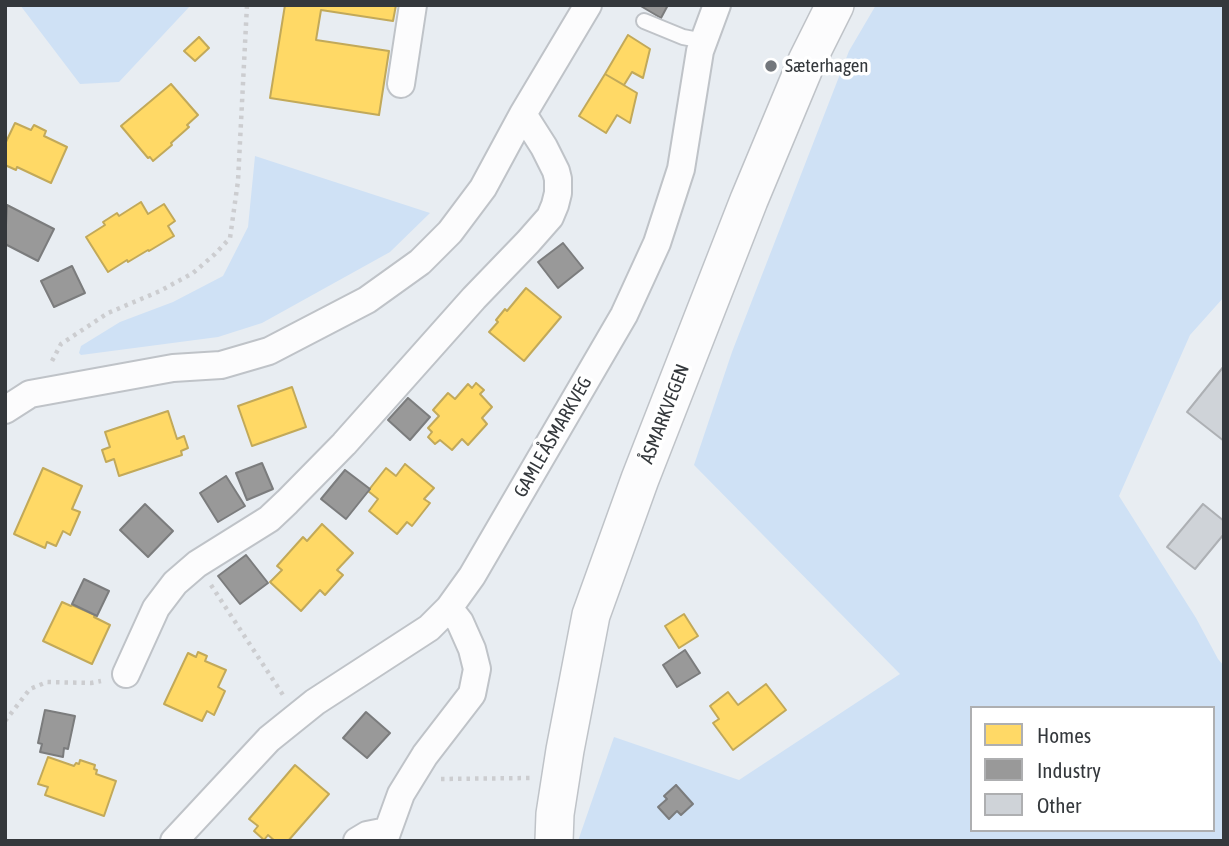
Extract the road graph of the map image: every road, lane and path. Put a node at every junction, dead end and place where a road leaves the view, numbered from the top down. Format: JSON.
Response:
{"nodes":[{"id":1,"x":247,"y":5,"type":"edge"},
{"id":2,"x":413,"y":5,"type":"edge"},
{"id":3,"x":589,"y":5,"type":"edge"},
{"id":4,"x":717,"y":5,"type":"edge"},
{"id":5,"x":835,"y":5,"type":"edge"},
{"id":6,"x":644,"y":21,"type":"dead end"},
{"id":7,"x":704,"y":41,"type":"junction"},
{"id":8,"x":401,"y":84,"type":"dead end"},
{"id":9,"x":523,"y":114,"type":"junction"},
{"id":10,"x":30,"y":394,"type":"junction"},
{"id":11,"x":5,"y":410,"type":"edge"},
{"id":12,"x":197,"y":564,"type":"junction"},
{"id":13,"x":449,"y":608,"type":"junction"},
{"id":14,"x":126,"y":674,"type":"joint"},
{"id":15,"x":297,"y":717,"type":"junction"},
{"id":16,"x":5,"y":721,"type":"edge"},
{"id":17,"x":410,"y":779,"type":"junction"},
{"id":18,"x":560,"y":783,"type":"junction"},
{"id":19,"x":385,"y":836,"type":"edge"},
{"id":20,"x":174,"y":841,"type":"edge"},
{"id":21,"x":356,"y":841,"type":"edge"},
{"id":22,"x":554,"y":841,"type":"edge"}],
"edges":[{"from":1,"to":10,"type":"path"},
{"from":2,"to":8,"type":"street"},
{"from":3,"to":9,"type":"street"},
{"from":4,"to":7,"type":"street","name":"GAMLE ÅSMARKVEG"},
{"from":5,"to":18,"type":"main road","name":"ÅSMARKVEGEN"},
{"from":6,"to":7,"type":"lane"},
{"from":7,"to":13,"type":"street","name":"GAMLE ÅSMARKVEG"},
{"from":9,"to":10,"type":"street"},
{"from":9,"to":12,"type":"street"},
{"from":10,"to":11,"type":"street"},
{"from":12,"to":14,"type":"street"},
{"from":12,"to":15,"type":"path"},
{"from":13,"to":15,"type":"street","name":"GAMLE ÅSMARKVEG"},
{"from":13,"to":17,"type":"street"},
{"from":14,"to":16,"type":"path"},
{"from":15,"to":20,"type":"street","name":"GAMLE ÅSMARKVEG"},
{"from":17,"to":18,"type":"path"},
{"from":17,"to":19,"type":"street"},
{"from":18,"to":22,"type":"main road","name":"ÅSMARKVEGEN"},
{"from":19,"to":21,"type":"street"}]}
